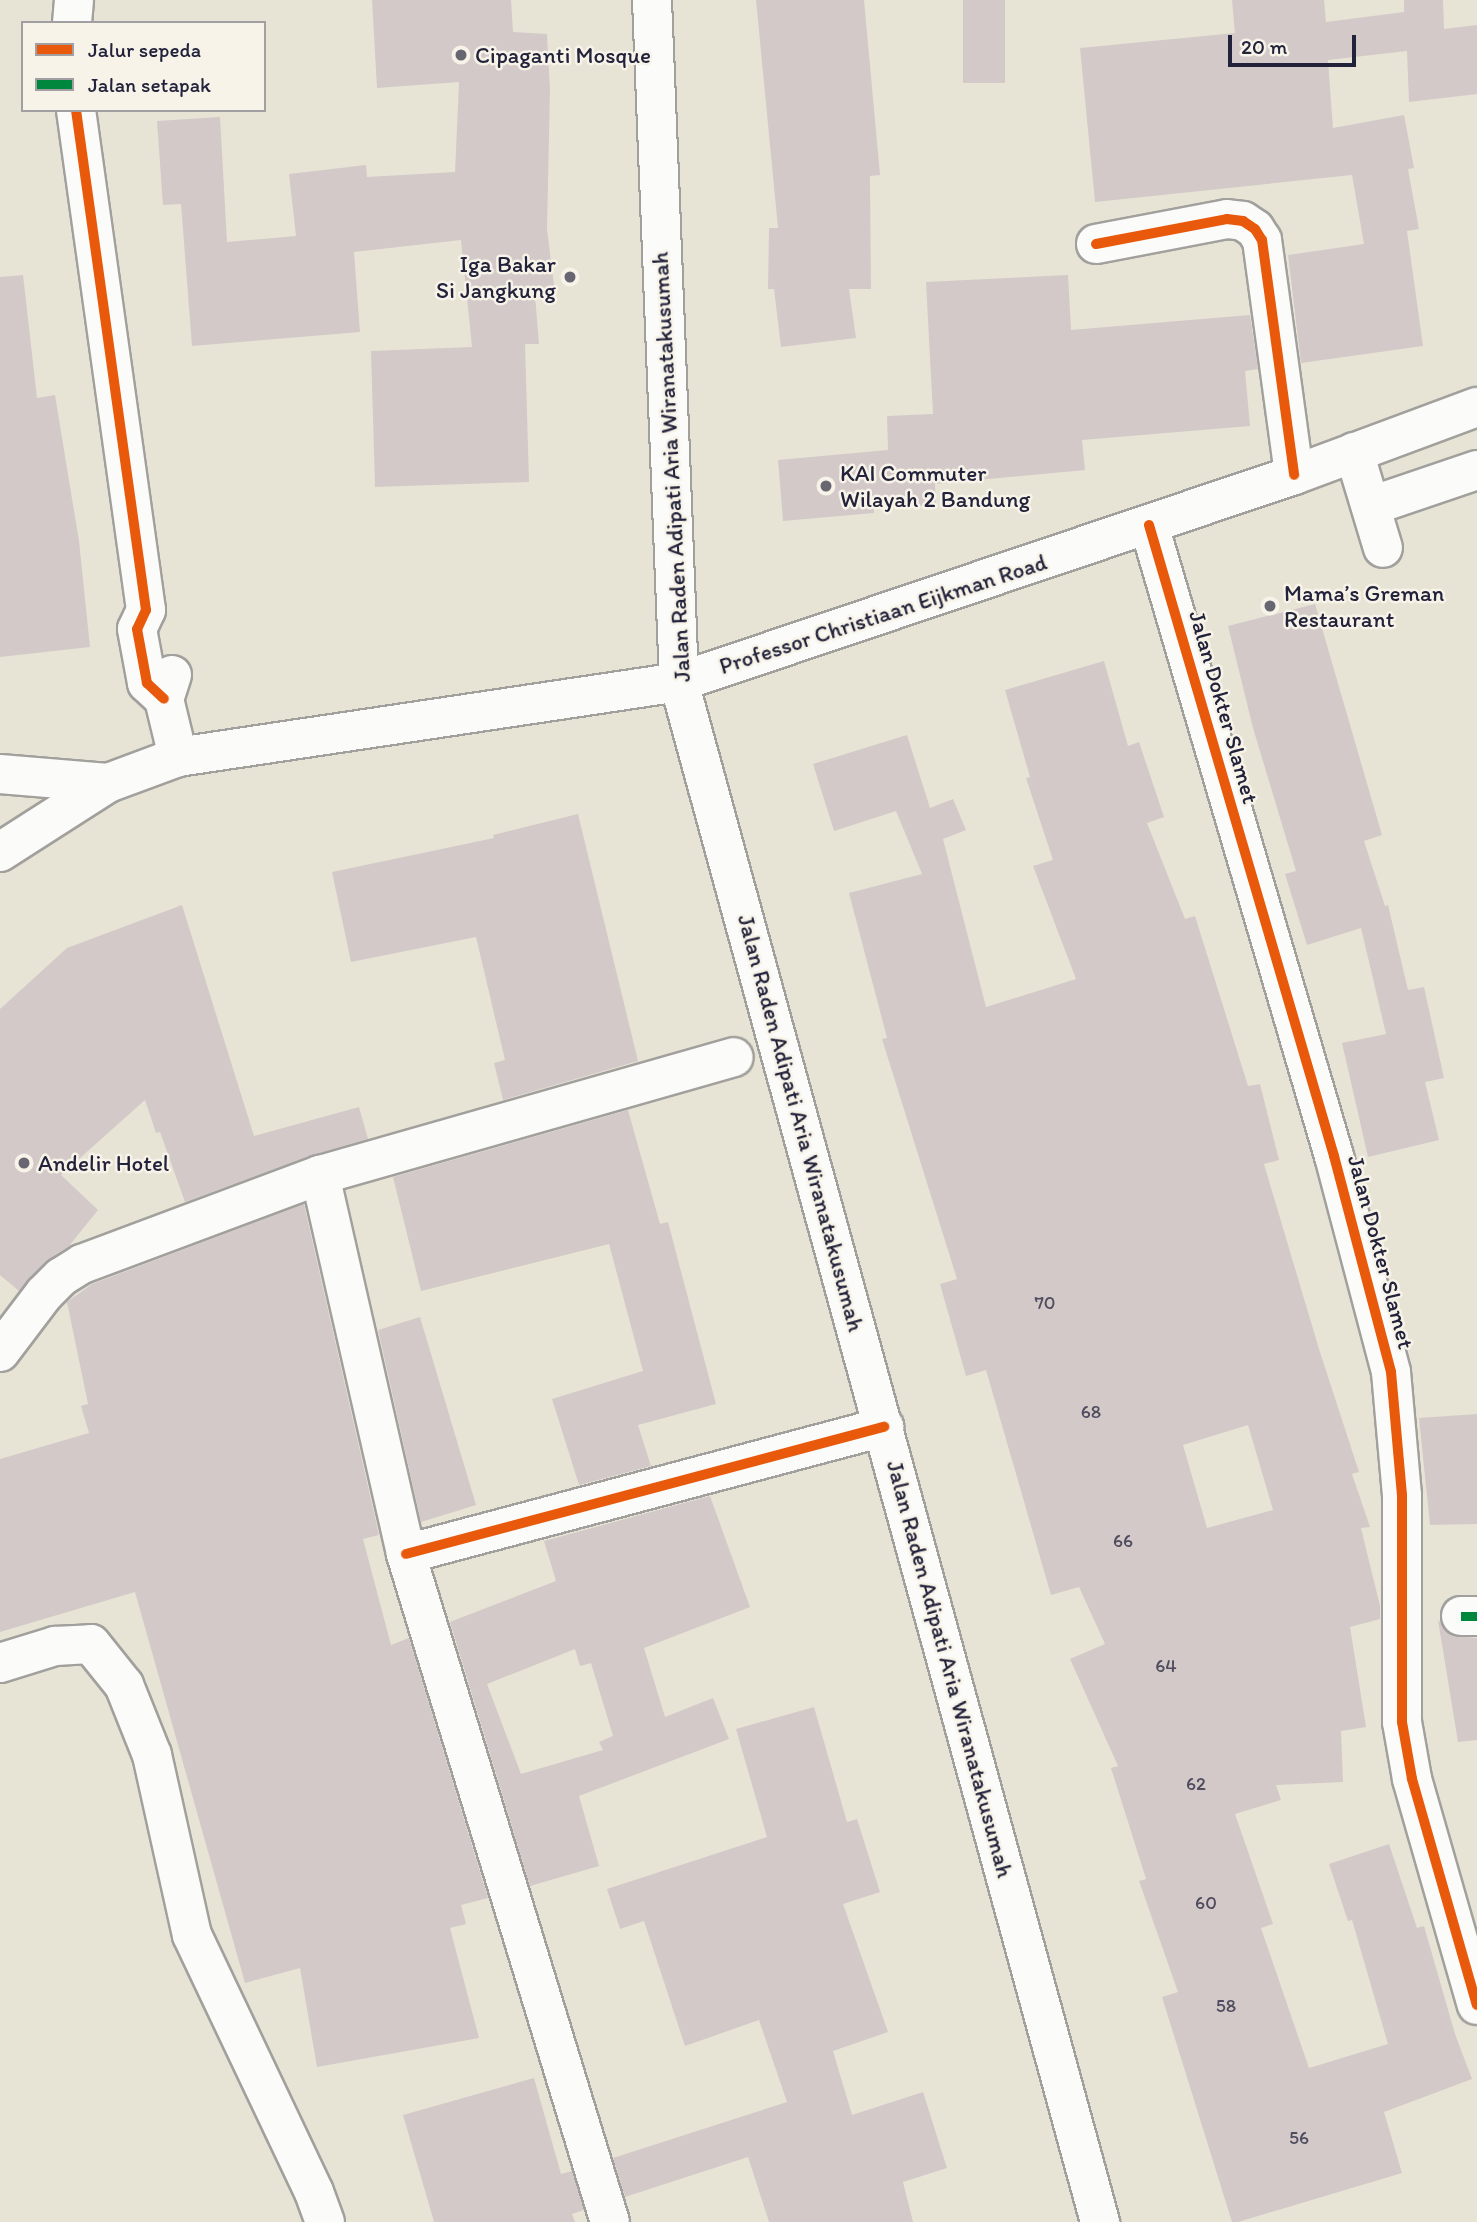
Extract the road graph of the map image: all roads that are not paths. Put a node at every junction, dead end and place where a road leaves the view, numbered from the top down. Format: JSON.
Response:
{"nodes":[{"id":1,"x":75,"y":0,"type":"edge"},
{"id":2,"x":652,"y":0,"type":"edge"},
{"id":3,"x":72,"y":21,"type":"edge"},
{"id":4,"x":76,"y":112,"type":"edge"},
{"id":5,"x":1096,"y":244,"type":"dead end"},
{"id":6,"x":1477,"y":407,"type":"edge"},
{"id":7,"x":1354,"y":452,"type":"junction"},
{"id":8,"x":1477,"y":470,"type":"edge"},
{"id":9,"x":1294,"y":475,"type":"junction"},
{"id":10,"x":1371,"y":506,"type":"junction"},
{"id":11,"x":1149,"y":525,"type":"junction"},
{"id":12,"x":1382,"y":548,"type":"dead end"},
{"id":13,"x":678,"y":682,"type":"junction"},
{"id":14,"x":170,"y":725,"type":"junction"},
{"id":15,"x":0,"y":774,"type":"edge"},
{"id":16,"x":108,"y":783,"type":"junction"},
{"id":17,"x":0,"y":852,"type":"edge"},
{"id":18,"x":733,"y":1057,"type":"dead end"},
{"id":19,"x":320,"y":1175,"type":"junction"},
{"id":20,"x":0,"y":1352,"type":"edge"},
{"id":21,"x":884,"y":1427,"type":"junction"},
{"id":22,"x":406,"y":1554,"type":"junction"},
{"id":23,"x":0,"y":1663,"type":"edge"},
{"id":24,"x":1477,"y":2005,"type":"edge"},
{"id":25,"x":325,"y":2222,"type":"edge"},
{"id":26,"x":610,"y":2222,"type":"edge"},
{"id":27,"x":1100,"y":2222,"type":"edge"}],
"edges":[{"from":1,"to":3,"type":"street"},
{"from":2,"to":13,"type":"street","name":"Jalan Raden Adipati Aria Wiranatakusumah"},
{"from":4,"to":14,"type":"street"},
{"from":5,"to":9,"type":"street"},
{"from":6,"to":7,"type":"street","name":"Professor Christiaan Eijkman Road"},
{"from":7,"to":9,"type":"street","name":"Professor Christiaan Eijkman Road"},
{"from":7,"to":10,"type":"street"},
{"from":8,"to":10,"type":"street"},
{"from":9,"to":11,"type":"street","name":"Professor Christiaan Eijkman Road"},
{"from":10,"to":12,"type":"street"},
{"from":11,"to":13,"type":"street","name":"Professor Christiaan Eijkman Road"},
{"from":11,"to":24,"type":"street","name":"Jalan Dokter Slamet"},
{"from":13,"to":14,"type":"street","name":"Professor Christiaan Eijkman Road"},
{"from":13,"to":21,"type":"street","name":"Jalan Raden Adipati Aria Wiranatakusumah"},
{"from":14,"to":16,"type":"street","name":"Professor Christiaan Eijkman Road"},
{"from":15,"to":16,"type":"street","name":"Professor Christiaan Eijkman Road"},
{"from":16,"to":17,"type":"street","name":"Professor Christiaan Eijkman Road"},
{"from":18,"to":19,"type":"street"},
{"from":19,"to":20,"type":"street"},
{"from":19,"to":22,"type":"street"},
{"from":21,"to":22,"type":"street"},
{"from":21,"to":27,"type":"street","name":"Jalan Raden Adipati Aria Wiranatakusumah"},
{"from":22,"to":26,"type":"street"},
{"from":23,"to":25,"type":"street"}]}
